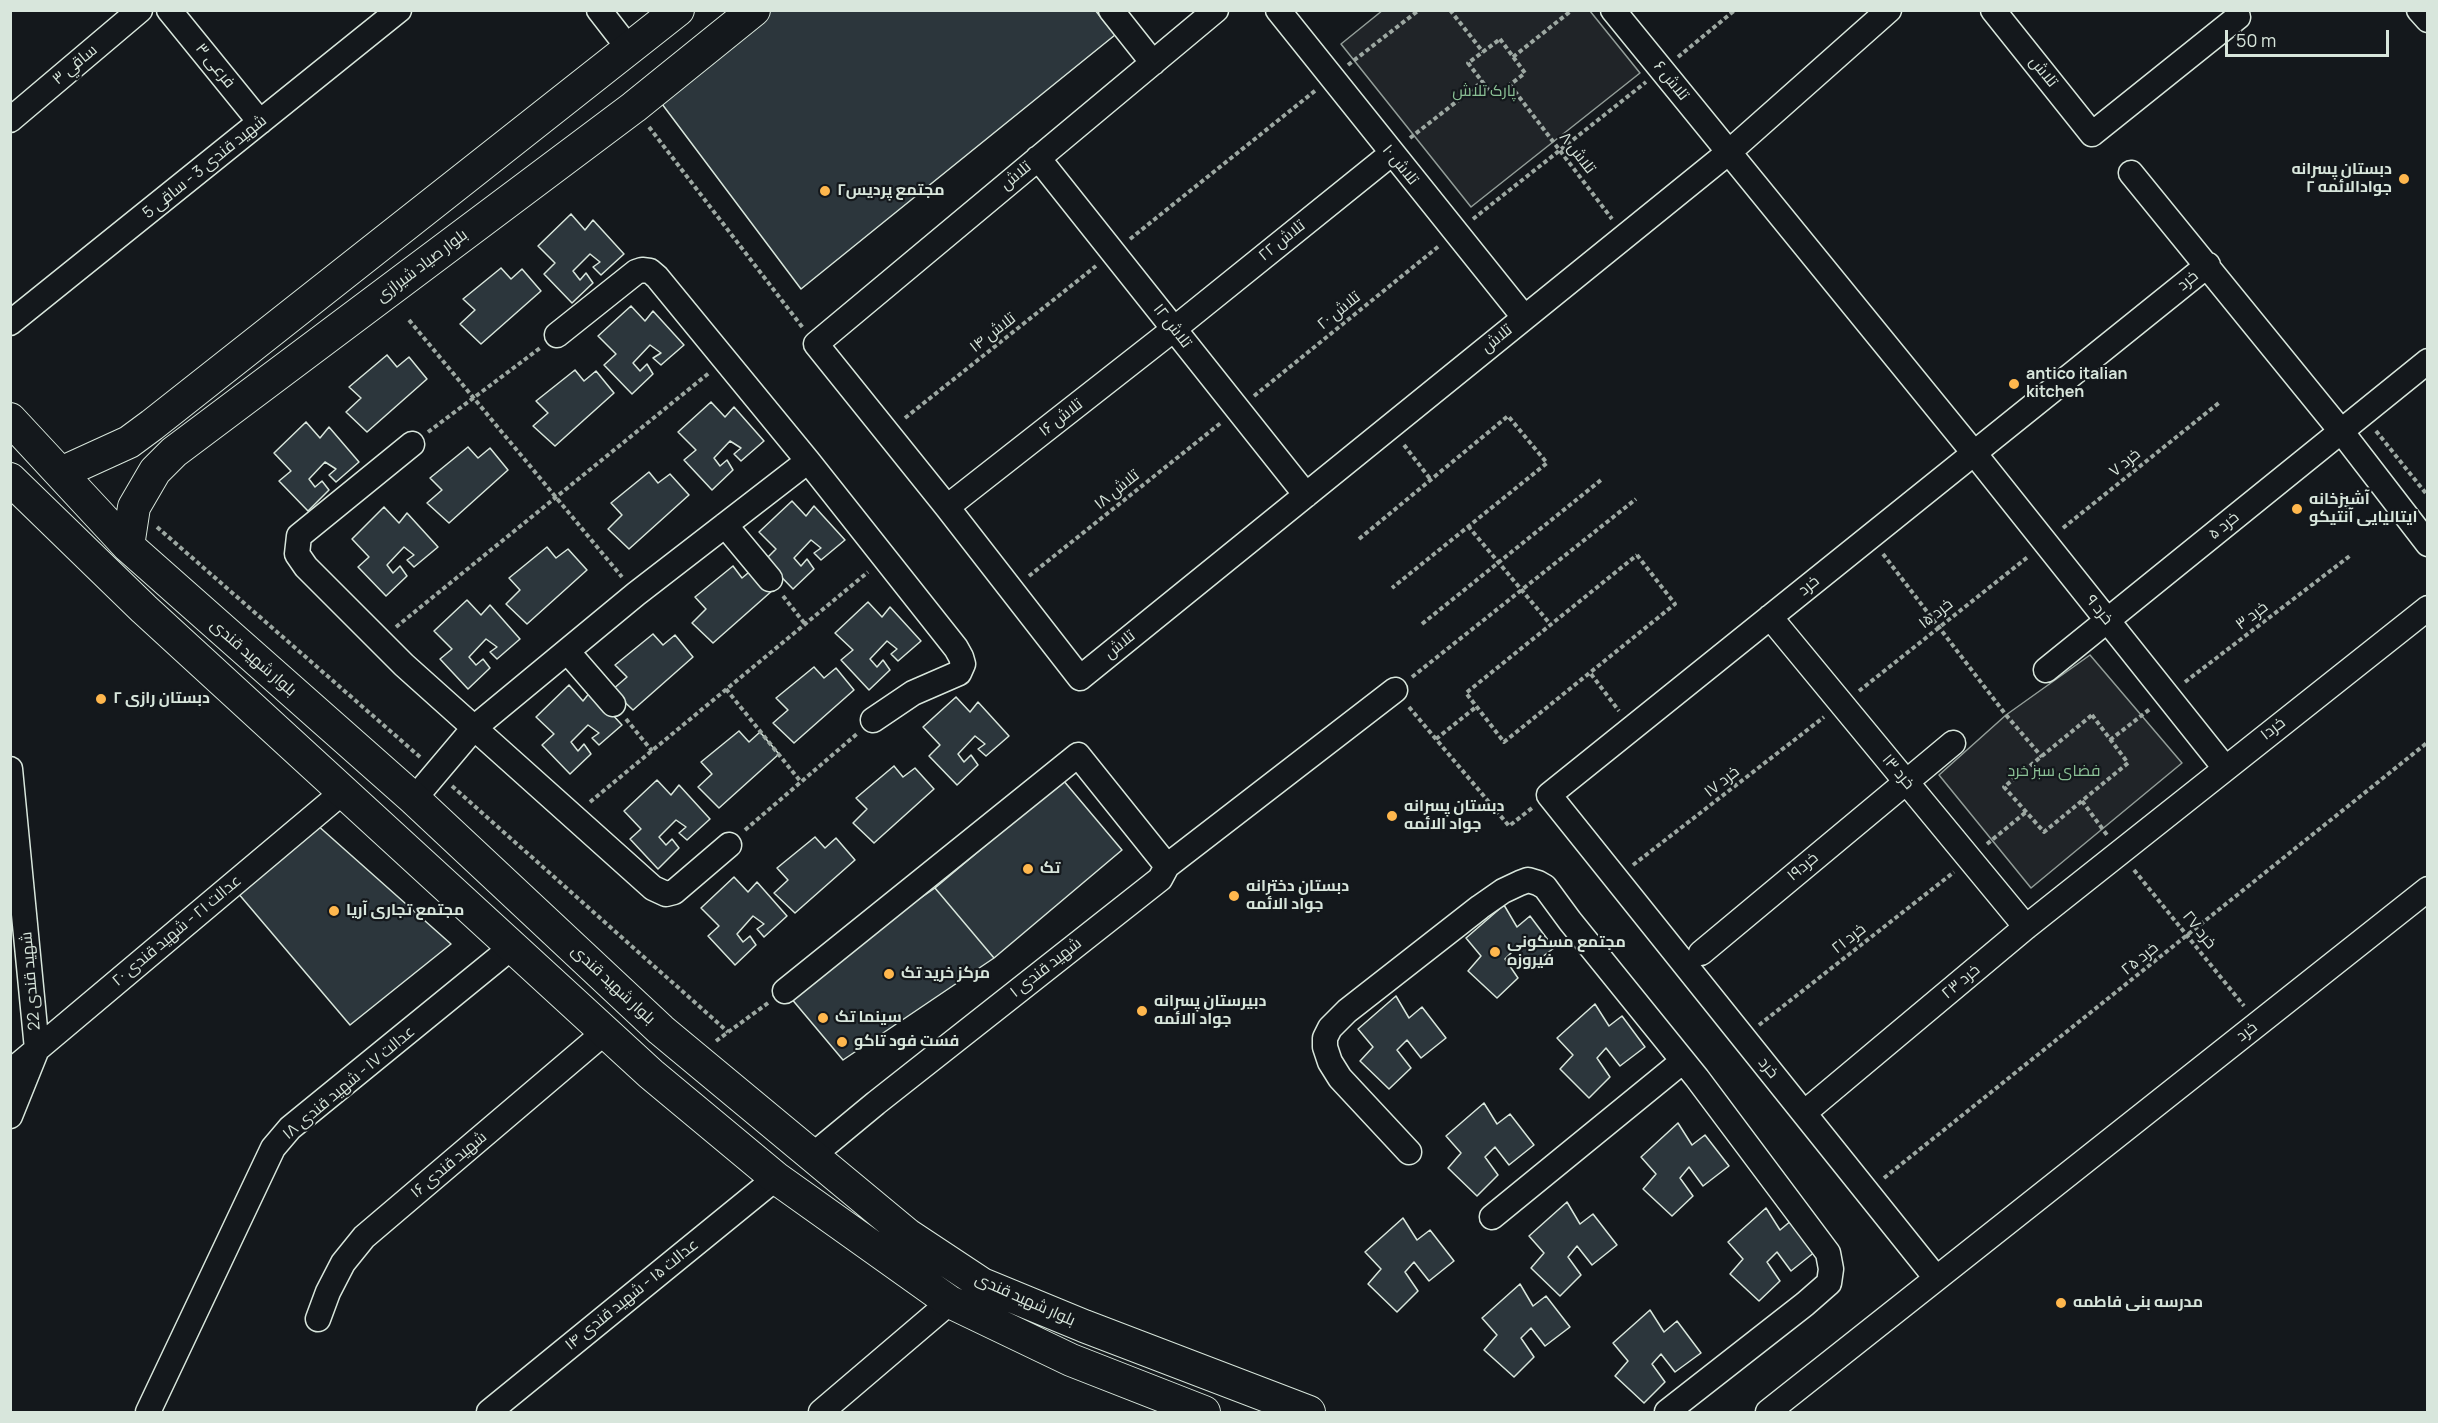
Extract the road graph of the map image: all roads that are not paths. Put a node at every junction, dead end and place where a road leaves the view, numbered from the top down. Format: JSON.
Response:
{"nodes":[{"id":1,"x":140,"y":10,"type":"edge"},
{"id":2,"x":169,"y":10,"type":"edge"},
{"id":3,"x":399,"y":10,"type":"edge"},
{"id":4,"x":599,"y":10,"type":"edge"},
{"id":5,"x":678,"y":10,"type":"edge"},
{"id":6,"x":754,"y":10,"type":"edge"},
{"id":7,"x":1112,"y":10,"type":"edge"},
{"id":8,"x":1216,"y":10,"type":"edge"},
{"id":9,"x":1278,"y":10,"type":"edge"},
{"id":10,"x":1613,"y":10,"type":"edge"},
{"id":11,"x":1889,"y":10,"type":"edge"},
{"id":12,"x":1993,"y":10,"type":"edge"},
{"id":13,"x":2420,"y":10,"type":"edge"},
{"id":14,"x":2238,"y":17,"type":"dead end"},
{"id":15,"x":2427,"y":20,"type":"edge"},
{"id":16,"x":630,"y":50,"type":"junction"},
{"id":17,"x":1153,"y":63,"type":"junction"},
{"id":18,"x":10,"y":120,"type":"edge"},
{"id":19,"x":260,"y":122,"type":"junction"},
{"id":20,"x":1729,"y":152,"type":"junction"},
{"id":21,"x":1390,"y":154,"type":"junction"},
{"id":22,"x":1038,"y":158,"type":"junction"},
{"id":23,"x":2131,"y":172,"type":"dead end"},
{"id":24,"x":2208,"y":265,"type":"junction"},
{"id":25,"x":1524,"y":317,"type":"junction"},
{"id":26,"x":10,"y":323,"type":"edge"},
{"id":27,"x":1174,"y":329,"type":"junction"},
{"id":28,"x":557,"y":335,"type":"road end"},
{"id":29,"x":2427,"y":361,"type":"edge"},
{"id":30,"x":10,"y":418,"type":"edge"},
{"id":31,"x":2341,"y":431,"type":"junction"},
{"id":32,"x":129,"y":442,"type":"junction"},
{"id":33,"x":412,"y":444,"type":"road end"},
{"id":34,"x":1974,"y":453,"type":"junction"},
{"id":35,"x":808,"y":461,"type":"junction"},
{"id":36,"x":155,"y":471,"type":"junction"},
{"id":37,"x":61,"y":473,"type":"junction"},
{"id":38,"x":10,"y":479,"type":"edge"},
{"id":39,"x":1305,"y":495,"type":"junction"},
{"id":40,"x":947,"y":507,"type":"junction"},
{"id":41,"x":725,"y":525,"type":"junction"},
{"id":42,"x":2427,"y":544,"type":"edge"},
{"id":43,"x":128,"y":546,"type":"junction"},
{"id":44,"x":770,"y":579,"type":"road end"},
{"id":45,"x":2427,"y":608,"type":"edge"},
{"id":46,"x":1770,"y":617,"type":"junction"},
{"id":47,"x":2108,"y":621,"type":"junction"},
{"id":48,"x":567,"y":651,"type":"junction"},
{"id":49,"x":2046,"y":670,"type":"dead end"},
{"id":50,"x":1395,"y":690,"type":"road end"},
{"id":51,"x":613,"y":705,"type":"road end"},
{"id":52,"x":873,"y":720,"type":"road end"},
{"id":53,"x":474,"y":728,"type":"junction"},
{"id":54,"x":1953,"y":743,"type":"dead end"},
{"id":55,"x":2225,"y":768,"type":"junction"},
{"id":56,"x":10,"y":769,"type":"edge"},
{"id":57,"x":1906,"y":781,"type":"junction"},
{"id":58,"x":344,"y":791,"type":"junction"},
{"id":59,"x":414,"y":799,"type":"junction"},
{"id":60,"x":729,"y":845,"type":"road end"},
{"id":61,"x":2121,"y":853,"type":"joint"},
{"id":62,"x":1167,"y":866,"type":"junction"},
{"id":63,"x":2427,"y":889,"type":"edge"},
{"id":64,"x":16,"y":894,"type":"edge"},
{"id":65,"x":2026,"y":927,"type":"junction"},
{"id":66,"x":512,"y":946,"type":"junction"},
{"id":67,"x":1701,"y":953,"type":"dead end"},
{"id":68,"x":785,"y":991,"type":"road end"},
{"id":69,"x":605,"y":1032,"type":"junction"},
{"id":70,"x":37,"y":1049,"type":"junction"},
{"id":71,"x":1683,"y":1061,"type":"junction"},
{"id":72,"x":10,"y":1072,"type":"edge"},
{"id":73,"x":1804,"y":1113,"type":"junction"},
{"id":74,"x":10,"y":1116,"type":"edge"},
{"id":75,"x":1409,"y":1152,"type":"dead end"},
{"id":76,"x":812,"y":1156,"type":"junction"},
{"id":77,"x":776,"y":1178,"type":"junction"},
{"id":78,"x":1492,"y":1217,"type":"dead end"},
{"id":79,"x":1936,"y":1278,"type":"junction"},
{"id":80,"x":950,"y":1302,"type":"junction"},
{"id":81,"x":318,"y":1319,"type":"dead end"},
{"id":82,"x":1263,"y":1403,"type":"edge"},
{"id":83,"x":1159,"y":1406,"type":"edge"},
{"id":84,"x":148,"y":1413,"type":"edge"},
{"id":85,"x":489,"y":1413,"type":"edge"},
{"id":86,"x":821,"y":1413,"type":"edge"},
{"id":87,"x":1204,"y":1413,"type":"edge"},
{"id":88,"x":1309,"y":1413,"type":"edge"},
{"id":89,"x":1667,"y":1413,"type":"edge"},
{"id":90,"x":1768,"y":1413,"type":"edge"}],
"edges":[{"from":1,"to":18,"type":"street","name":"ساقي ۳"},
{"from":2,"to":19,"type":"street","name":"فرعی ۳"},
{"from":3,"to":19,"type":"street","name":"شهید قندی 3 - ساقی 5"},
{"from":4,"to":16,"type":"street"},
{"from":5,"to":16,"type":"main road"},
{"from":6,"to":36,"type":"main road","name":"بلوار صیاد شیرازی"},
{"from":7,"to":17,"type":"street"},
{"from":8,"to":17,"type":"street","name":"تلاش"},
{"from":9,"to":21,"type":"street","name":"تلاش ۱۰"},
{"from":10,"to":20,"type":"street","name":"تلاش ۶"},
{"from":11,"to":20,"type":"street","name":"تلاش"},
{"from":12,"to":14,"type":"street","name":"تلاش"},
{"from":13,"to":15,"type":"street"},
{"from":16,"to":32,"type":"main road"},
{"from":17,"to":22,"type":"street","name":"تلاش"},
{"from":19,"to":26,"type":"street","name":"شهید قندی 3 - ساقی 5"},
{"from":20,"to":25,"type":"street","name":"تلاش"},
{"from":20,"to":34,"type":"street"},
{"from":21,"to":25,"type":"street","name":"تلاش ۱۰"},
{"from":21,"to":27,"type":"street","name":"تلاش ۲۲"},
{"from":22,"to":27,"type":"street","name":"تلاش ۱۲"},
{"from":22,"to":40,"type":"street","name":"تلاش"},
{"from":23,"to":24,"type":"street"},
{"from":24,"to":31,"type":"street","name":"خرد"},
{"from":24,"to":34,"type":"street","name":"خرد"},
{"from":25,"to":39,"type":"street","name":"تلاش"},
{"from":27,"to":39,"type":"street","name":"تلاش ۱۲"},
{"from":27,"to":40,"type":"street","name":"تلاش ۱۶"},
{"from":28,"to":35,"type":"street"},
{"from":29,"to":31,"type":"street"},
{"from":30,"to":37,"type":"main road","name":"بلوار شهید قندی"},
{"from":31,"to":42,"type":"street","name":"خرد"},
{"from":31,"to":47,"type":"street","name":"خرد ۵"},
{"from":32,"to":36,"type":"main road"},
{"from":32,"to":37,"type":"main road"},
{"from":33,"to":53,"type":"street"},
{"from":34,"to":46,"type":"street","name":"خرد"},
{"from":34,"to":47,"type":"street","name":"خرد ۹"},
{"from":35,"to":41,"type":"street"},
{"from":35,"to":52,"type":"street"},
{"from":36,"to":43,"type":"main road","name":"بلوار صیاد شیرازی"},
{"from":37,"to":43,"type":"main road","name":"بلوار شهید قندی"},
{"from":38,"to":58,"type":"main road","name":"بلوار شهید قندی"},
{"from":39,"to":40,"type":"street","name":"تلاش"},
{"from":41,"to":44,"type":"street"},
{"from":41,"to":48,"type":"street"},
{"from":43,"to":59,"type":"main road","name":"بلوار شهید قندی"},
{"from":45,"to":55,"type":"street","name":"خرد۱"},
{"from":46,"to":57,"type":"street","name":"خرد ۱۳"},
{"from":46,"to":73,"type":"street","name":"خرد"},
{"from":47,"to":49,"type":"street","name":"خرد ۵"},
{"from":47,"to":55,"type":"street","name":"خرد ۹"},
{"from":48,"to":51,"type":"street"},
{"from":48,"to":53,"type":"street"},
{"from":50,"to":62,"type":"street","name":"شهيد قندی ۱"},
{"from":53,"to":59,"type":"street"},
{"from":53,"to":60,"type":"street"},
{"from":54,"to":57,"type":"street","name":"خرد۱۹"},
{"from":55,"to":61,"type":"street","name":"خرد۱"},
{"from":56,"to":64,"type":"street","name":"شهید قندی 22"},
{"from":57,"to":65,"type":"street","name":"خرد ۱۳"},
{"from":57,"to":67,"type":"street","name":"خرد۱۹"},
{"from":58,"to":66,"type":"main road","name":"بلوار شهید قندی"},
{"from":58,"to":70,"type":"street","name":"عدالت ۲۱ - شهید قندی ۲۰"},
{"from":59,"to":76,"type":"main road","name":"بلوار شهید قندی"},
{"from":61,"to":65,"type":"street","name":"خرد ۲۳"},
{"from":62,"to":68,"type":"street"},
{"from":62,"to":76,"type":"street","name":"شهيد قندی ۱"},
{"from":63,"to":79,"type":"street","name":"خرد"},
{"from":64,"to":70,"type":"street","name":"شهید قندی 22"},
{"from":65,"to":73,"type":"street","name":"خرد ۲۳"},
{"from":66,"to":69,"type":"main road","name":"بلوار شهید قندی"},
{"from":66,"to":84,"type":"street","name":"عدالت ۱۷ - شهید قندی ۱۸"},
{"from":69,"to":77,"type":"main road","name":"بلوار شهید قندی"},
{"from":69,"to":81,"type":"street","name":"شهید قندی ۱۶"},
{"from":70,"to":72,"type":"street","name":"عدالت ۲۱ - شهید قندی ۲۰"},
{"from":70,"to":74,"type":"street"},
{"from":71,"to":75,"type":"street"},
{"from":71,"to":78,"type":"street"},
{"from":71,"to":89,"type":"street"},
{"from":73,"to":79,"type":"street","name":"خرد"},
{"from":76,"to":82,"type":"main road","name":"بلوار شهید قندی"},
{"from":77,"to":80,"type":"main road","name":"بلوار شهید قندی"},
{"from":77,"to":85,"type":"street","name":"عدالت ۱۵ - شهید قندی ۱۴"},
{"from":79,"to":90,"type":"street"},
{"from":80,"to":83,"type":"main road","name":"بلوار شهید قندی"},
{"from":80,"to":86,"type":"street"},
{"from":82,"to":88,"type":"main road","name":"بلوار شهید قندی"},
{"from":83,"to":87,"type":"main road","name":"بلوار شهید قندی"}]}
